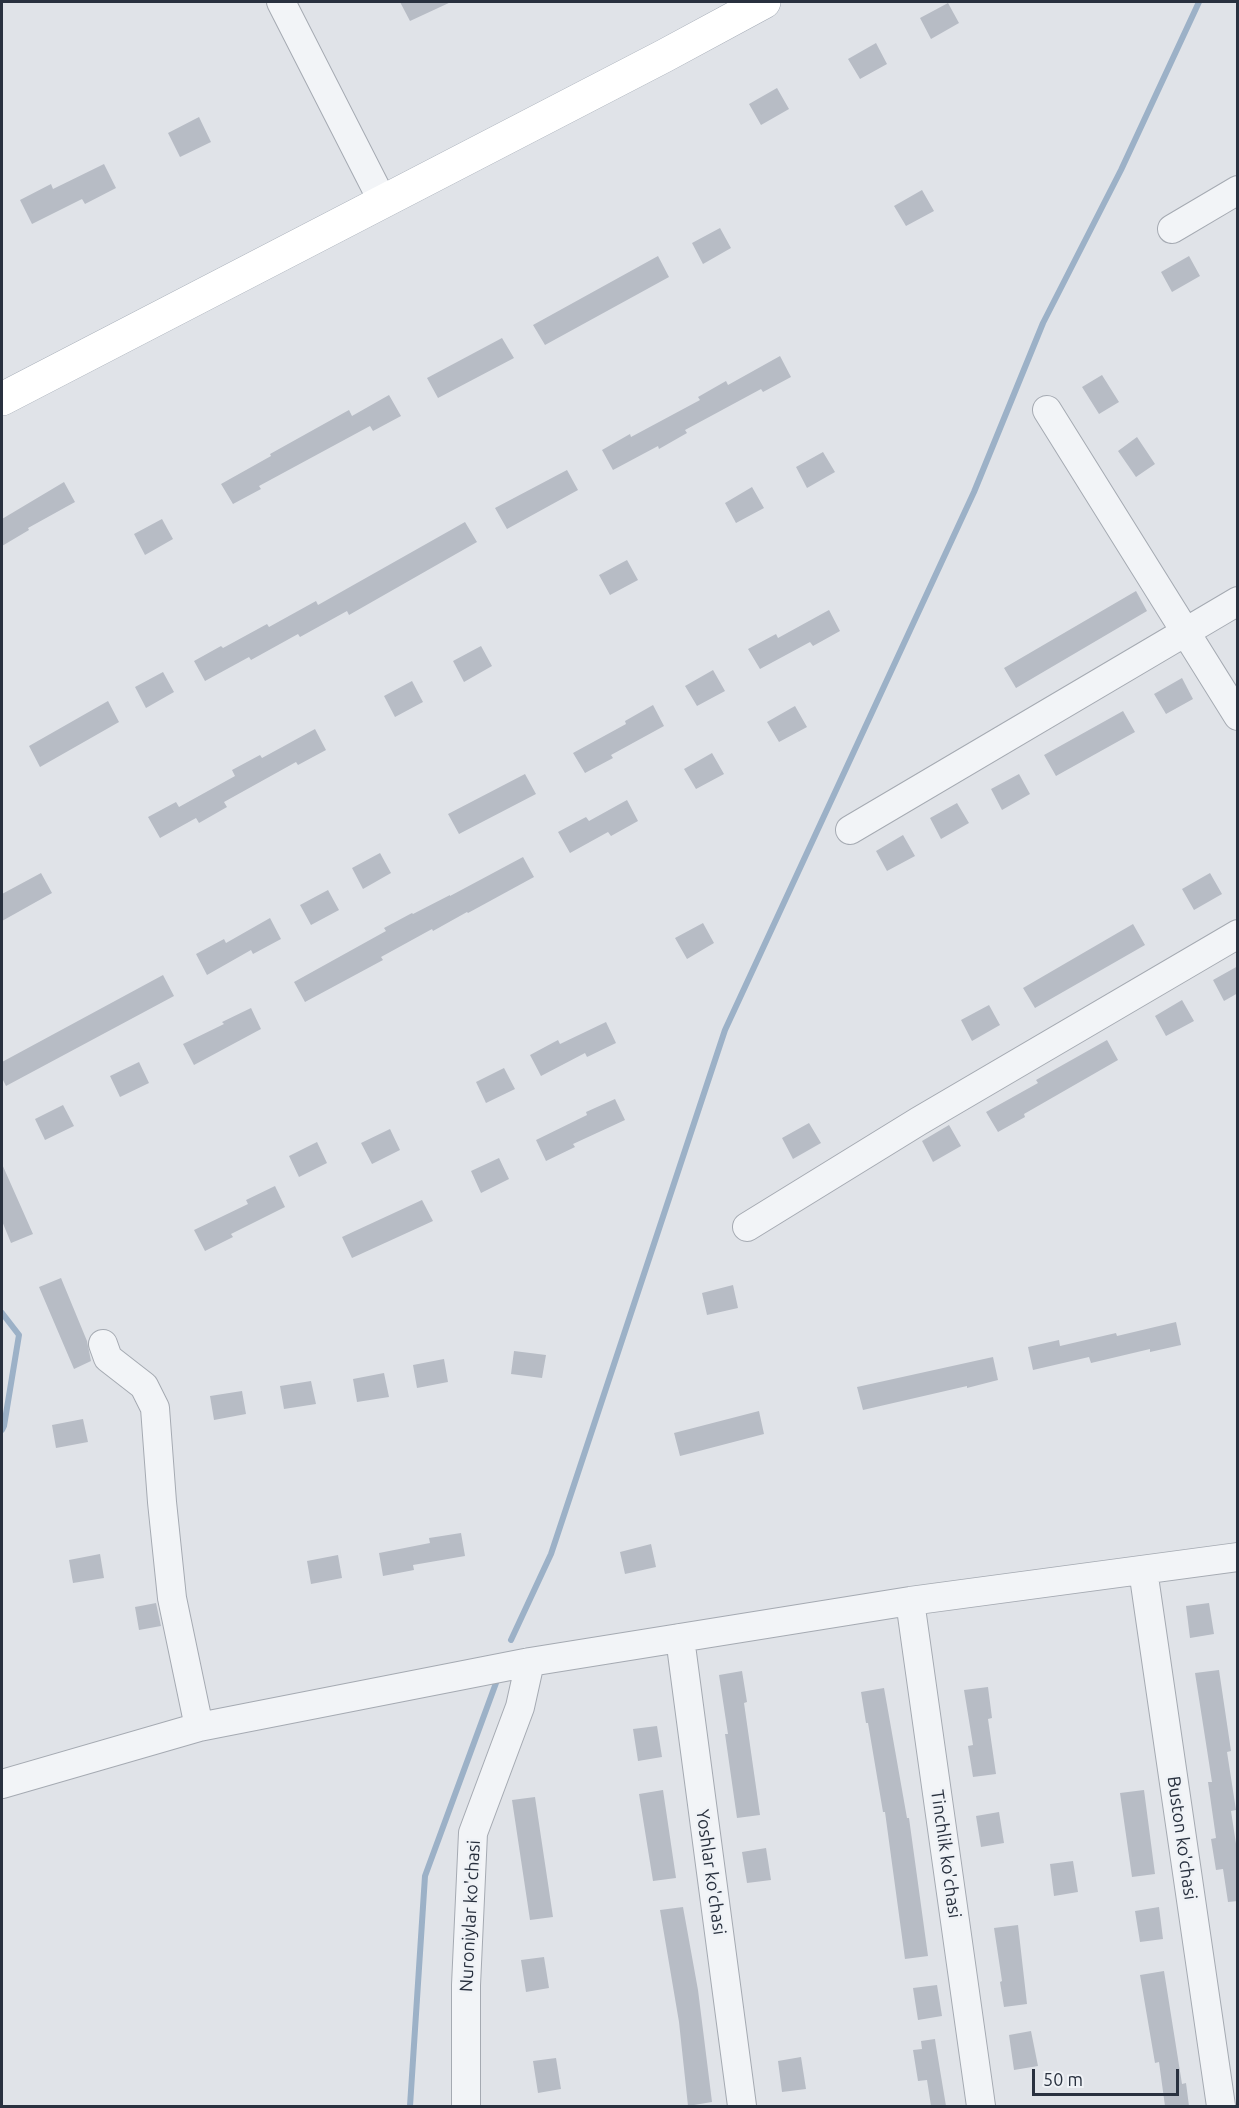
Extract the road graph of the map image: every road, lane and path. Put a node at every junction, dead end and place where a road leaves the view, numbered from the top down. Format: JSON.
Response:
{"nodes":[{"id":1,"x":281,"y":2,"type":"edge"},
{"id":2,"x":764,"y":2,"type":"edge"},
{"id":3,"x":1238,"y":190,"type":"edge"},
{"id":4,"x":383,"y":202,"type":"junction"},
{"id":5,"x":1172,"y":229,"type":"dead end"},
{"id":6,"x":2,"y":399,"type":"edge"},
{"id":7,"x":1047,"y":410,"type":"dead end"},
{"id":8,"x":1238,"y":601,"type":"edge"},
{"id":9,"x":1185,"y":631,"type":"junction"},
{"id":10,"x":1238,"y":716,"type":"edge"},
{"id":11,"x":850,"y":830,"type":"dead end"},
{"id":12,"x":1238,"y":934,"type":"edge"},
{"id":13,"x":747,"y":1227,"type":"dead end"},
{"id":14,"x":103,"y":1344,"type":"dead end"},
{"id":15,"x":1238,"y":1557,"type":"edge"},
{"id":16,"x":1143,"y":1570,"type":"junction"},
{"id":17,"x":910,"y":1601,"type":"junction"},
{"id":18,"x":680,"y":1638,"type":"junction"},
{"id":19,"x":530,"y":1662,"type":"junction"},
{"id":20,"x":199,"y":1727,"type":"junction"},
{"id":21,"x":2,"y":1784,"type":"edge"},
{"id":22,"x":466,"y":2106,"type":"edge"},
{"id":23,"x":742,"y":2106,"type":"edge"},
{"id":24,"x":981,"y":2106,"type":"edge"},
{"id":25,"x":1221,"y":2106,"type":"edge"}],
"edges":[{"from":1,"to":4,"type":"street"},
{"from":2,"to":4,"type":"main road"},
{"from":3,"to":5,"type":"street"},
{"from":4,"to":6,"type":"main road"},
{"from":7,"to":9,"type":"street"},
{"from":8,"to":9,"type":"street"},
{"from":9,"to":10,"type":"street"},
{"from":9,"to":11,"type":"street"},
{"from":12,"to":13,"type":"street"},
{"from":14,"to":20,"type":"street"},
{"from":15,"to":16,"type":"street"},
{"from":16,"to":17,"type":"street"},
{"from":16,"to":25,"type":"street","name":"Buston ko'chasi"},
{"from":17,"to":18,"type":"street"},
{"from":17,"to":24,"type":"street","name":"Tinchlik ko'chasi"},
{"from":18,"to":19,"type":"street"},
{"from":18,"to":23,"type":"street","name":"Yoshlar ko'chasi"},
{"from":19,"to":20,"type":"street"},
{"from":19,"to":22,"type":"street","name":"Nuroniylar ko'chasi"},
{"from":20,"to":21,"type":"street"}]}
